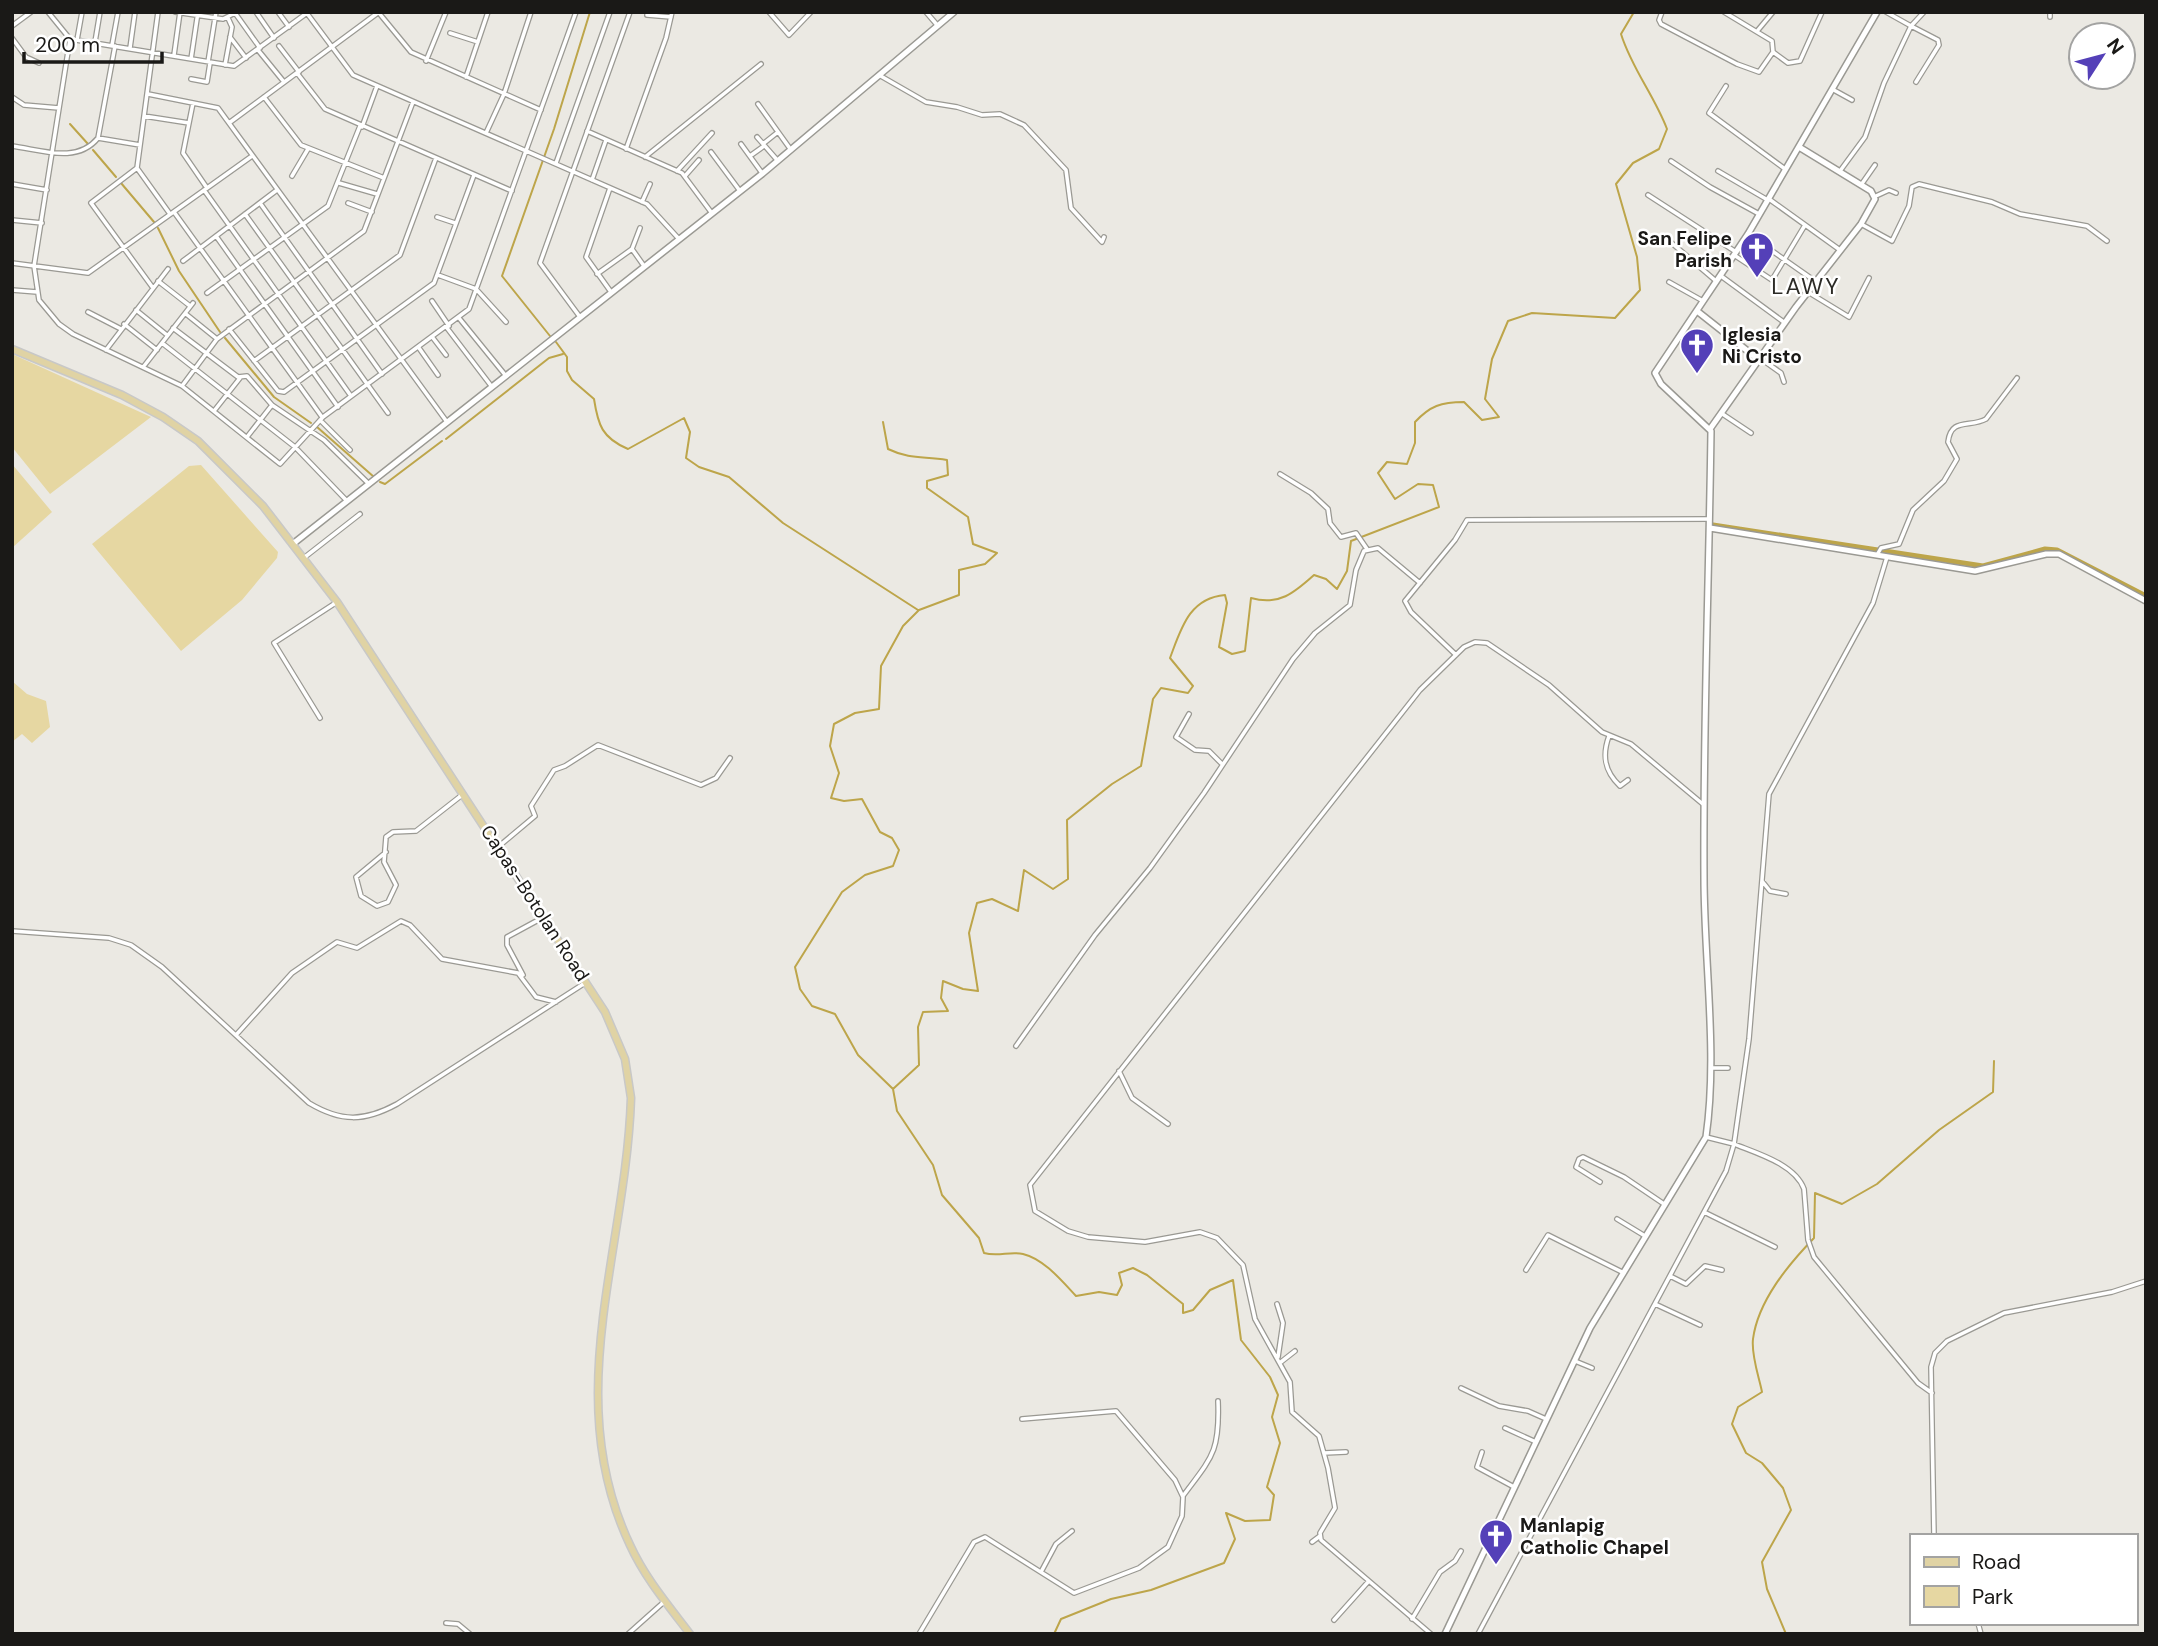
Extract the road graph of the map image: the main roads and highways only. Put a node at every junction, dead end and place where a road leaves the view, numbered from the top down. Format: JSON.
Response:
{"nodes":[{"id":1,"x":1877,"y":12,"type":"edge"},
{"id":2,"x":953,"y":13,"type":"edge"},
{"id":3,"x":1798,"y":147,"type":"junction"},
{"id":4,"x":1697,"y":311,"type":"junction"},
{"id":5,"x":12,"y":349,"type":"edge"},
{"id":6,"x":1759,"y":359,"type":"junction"},
{"id":7,"x":1710,"y":429,"type":"junction"},
{"id":8,"x":1710,"y":528,"type":"junction"},
{"id":9,"x":294,"y":543,"type":"junction"},
{"id":10,"x":2146,"y":601,"type":"edge"},
{"id":11,"x":690,"y":1634,"type":"edge"},
{"id":12,"x":1445,"y":1634,"type":"edge"}],
"edges":[{"from":1,"to":3,"type":"main road"},
{"from":2,"to":9,"type":"main road"},
{"from":3,"to":4,"type":"main road"},
{"from":3,"to":6,"type":"main road"},
{"from":4,"to":6,"type":"main road"},
{"from":4,"to":7,"type":"main road"},
{"from":5,"to":9,"type":"main road","name":"Capas-Botolan Road"},
{"from":6,"to":7,"type":"main road"},
{"from":7,"to":8,"type":"main road"},
{"from":8,"to":10,"type":"main road"},
{"from":8,"to":12,"type":"main road"},
{"from":9,"to":11,"type":"main road","name":"Capas-Botolan Road"}]}
